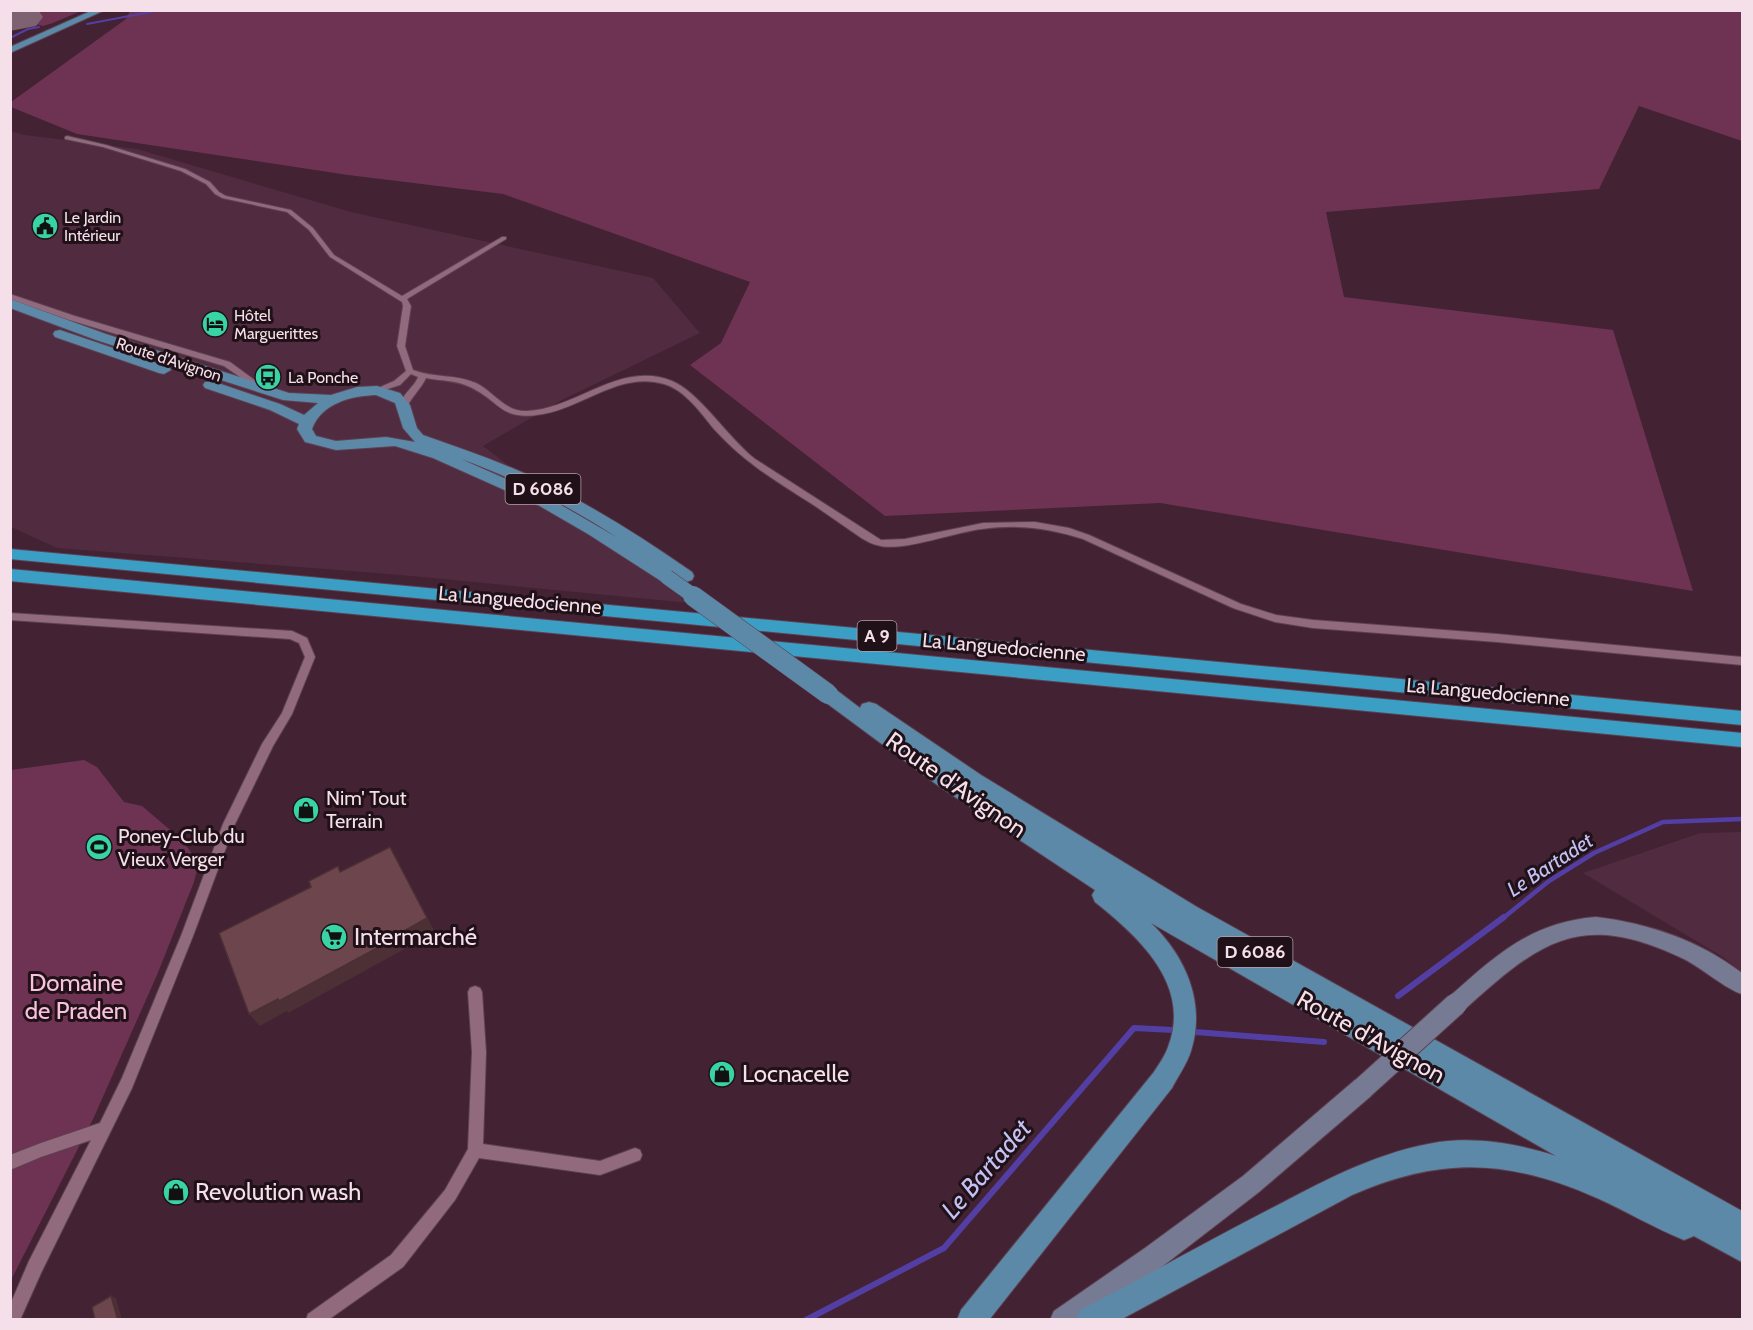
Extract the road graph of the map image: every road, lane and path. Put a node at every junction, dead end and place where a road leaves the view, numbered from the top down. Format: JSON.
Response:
{"nodes":[{"id":1,"x":88,"y":10,"type":"edge"},
{"id":2,"x":101,"y":10,"type":"edge"},
{"id":3,"x":10,"y":45,"type":"edge"},
{"id":4,"x":10,"y":50,"type":"edge"},
{"id":5,"x":67,"y":138,"type":"dead end"},
{"id":6,"x":504,"y":238,"type":"dead end"},
{"id":7,"x":10,"y":296,"type":"edge"},
{"id":8,"x":402,"y":299,"type":"junction"},
{"id":9,"x":10,"y":303,"type":"edge"},
{"id":10,"x":10,"y":315,"type":"edge"},
{"id":11,"x":410,"y":371,"type":"junction"},
{"id":12,"x":422,"y":377,"type":"junction"},
{"id":13,"x":266,"y":390,"type":"junction"},
{"id":14,"x":375,"y":391,"type":"junction"},
{"id":15,"x":330,"y":399,"type":"junction"},
{"id":16,"x":404,"y":407,"type":"junction"},
{"id":17,"x":306,"y":422,"type":"junction"},
{"id":18,"x":368,"y":442,"type":"junction"},
{"id":19,"x":10,"y":554,"type":"edge"},
{"id":20,"x":10,"y":575,"type":"edge"},
{"id":21,"x":10,"y":616,"type":"edge"},
{"id":22,"x":1743,"y":661,"type":"edge"},
{"id":23,"x":832,"y":689,"type":"junction"},
{"id":24,"x":1743,"y":718,"type":"edge"},
{"id":25,"x":1743,"y":740,"type":"edge"},
{"id":26,"x":994,"y":814,"type":"junction"},
{"id":27,"x":1668,"y":943,"type":"junction"},
{"id":28,"x":1743,"y":985,"type":"edge"},
{"id":29,"x":475,"y":992,"type":"dead end"},
{"id":30,"x":1743,"y":997,"type":"edge"},
{"id":31,"x":105,"y":1128,"type":"junction"},
{"id":32,"x":475,"y":1150,"type":"junction"},
{"id":33,"x":635,"y":1155,"type":"dead end"},
{"id":34,"x":10,"y":1163,"type":"edge"},
{"id":35,"x":1689,"y":1194,"type":"junction"},
{"id":36,"x":1743,"y":1215,"type":"edge"},
{"id":37,"x":1743,"y":1225,"type":"edge"},
{"id":38,"x":1743,"y":1249,"type":"edge"},
{"id":39,"x":1743,"y":1256,"type":"edge"},
{"id":40,"x":12,"y":1320,"type":"edge"},
{"id":41,"x":314,"y":1320,"type":"edge"},
{"id":42,"x":971,"y":1320,"type":"edge"},
{"id":43,"x":1063,"y":1320,"type":"edge"},
{"id":44,"x":1090,"y":1320,"type":"edge"}],
"edges":[{"from":1,"to":3,"type":"main road"},
{"from":2,"to":4,"type":"main road"},
{"from":5,"to":8,"type":"street"},
{"from":6,"to":8,"type":"street"},
{"from":7,"to":13,"type":"street"},
{"from":8,"to":11,"type":"street"},
{"from":9,"to":13,"type":"main road","name":"Route d'Avignon"},
{"from":10,"to":17,"type":"main road","name":"Route d'Avignon"},
{"from":11,"to":12,"type":"street"},
{"from":11,"to":14,"type":"street"},
{"from":12,"to":16,"type":"street"},
{"from":12,"to":22,"type":"street"},
{"from":13,"to":15,"type":"main road","name":"Route d'Avignon"},
{"from":14,"to":15,"type":"main road"},
{"from":14,"to":16,"type":"main road"},
{"from":15,"to":17,"type":"main road"},
{"from":16,"to":18,"type":"main road"},
{"from":16,"to":23,"type":"main road","number":"D 6086"},
{"from":17,"to":18,"type":"main road"},
{"from":18,"to":23,"type":"main road","number":"D 6086","bridge":true},
{"from":19,"to":24,"type":"highway","name":"La Languedocienne","number":"A 9"},
{"from":20,"to":25,"type":"highway","name":"La Languedocienne","number":"A 9"},
{"from":21,"to":31,"type":"street"},
{"from":23,"to":26,"type":"main road","name":"Route d'Avignon","number":"D 6086"},
{"from":23,"to":35,"type":"main road","name":"Route d'Avignon","number":"D 6086"},
{"from":26,"to":38,"type":"main road","name":"Route d'Avignon","number":"D 6086"},
{"from":26,"to":42,"type":"main road"},
{"from":27,"to":28,"type":"main road"},
{"from":27,"to":30,"type":"main road"},
{"from":27,"to":43,"type":"main road","bridge":true},
{"from":29,"to":32,"type":"street"},
{"from":31,"to":34,"type":"street"},
{"from":31,"to":40,"type":"street"},
{"from":32,"to":33,"type":"street"},
{"from":32,"to":41,"type":"street"},
{"from":35,"to":36,"type":"main road"},
{"from":35,"to":37,"type":"main road","name":"Route d'Avignon","number":"D 6086"},
{"from":39,"to":44,"type":"main road"}]}
